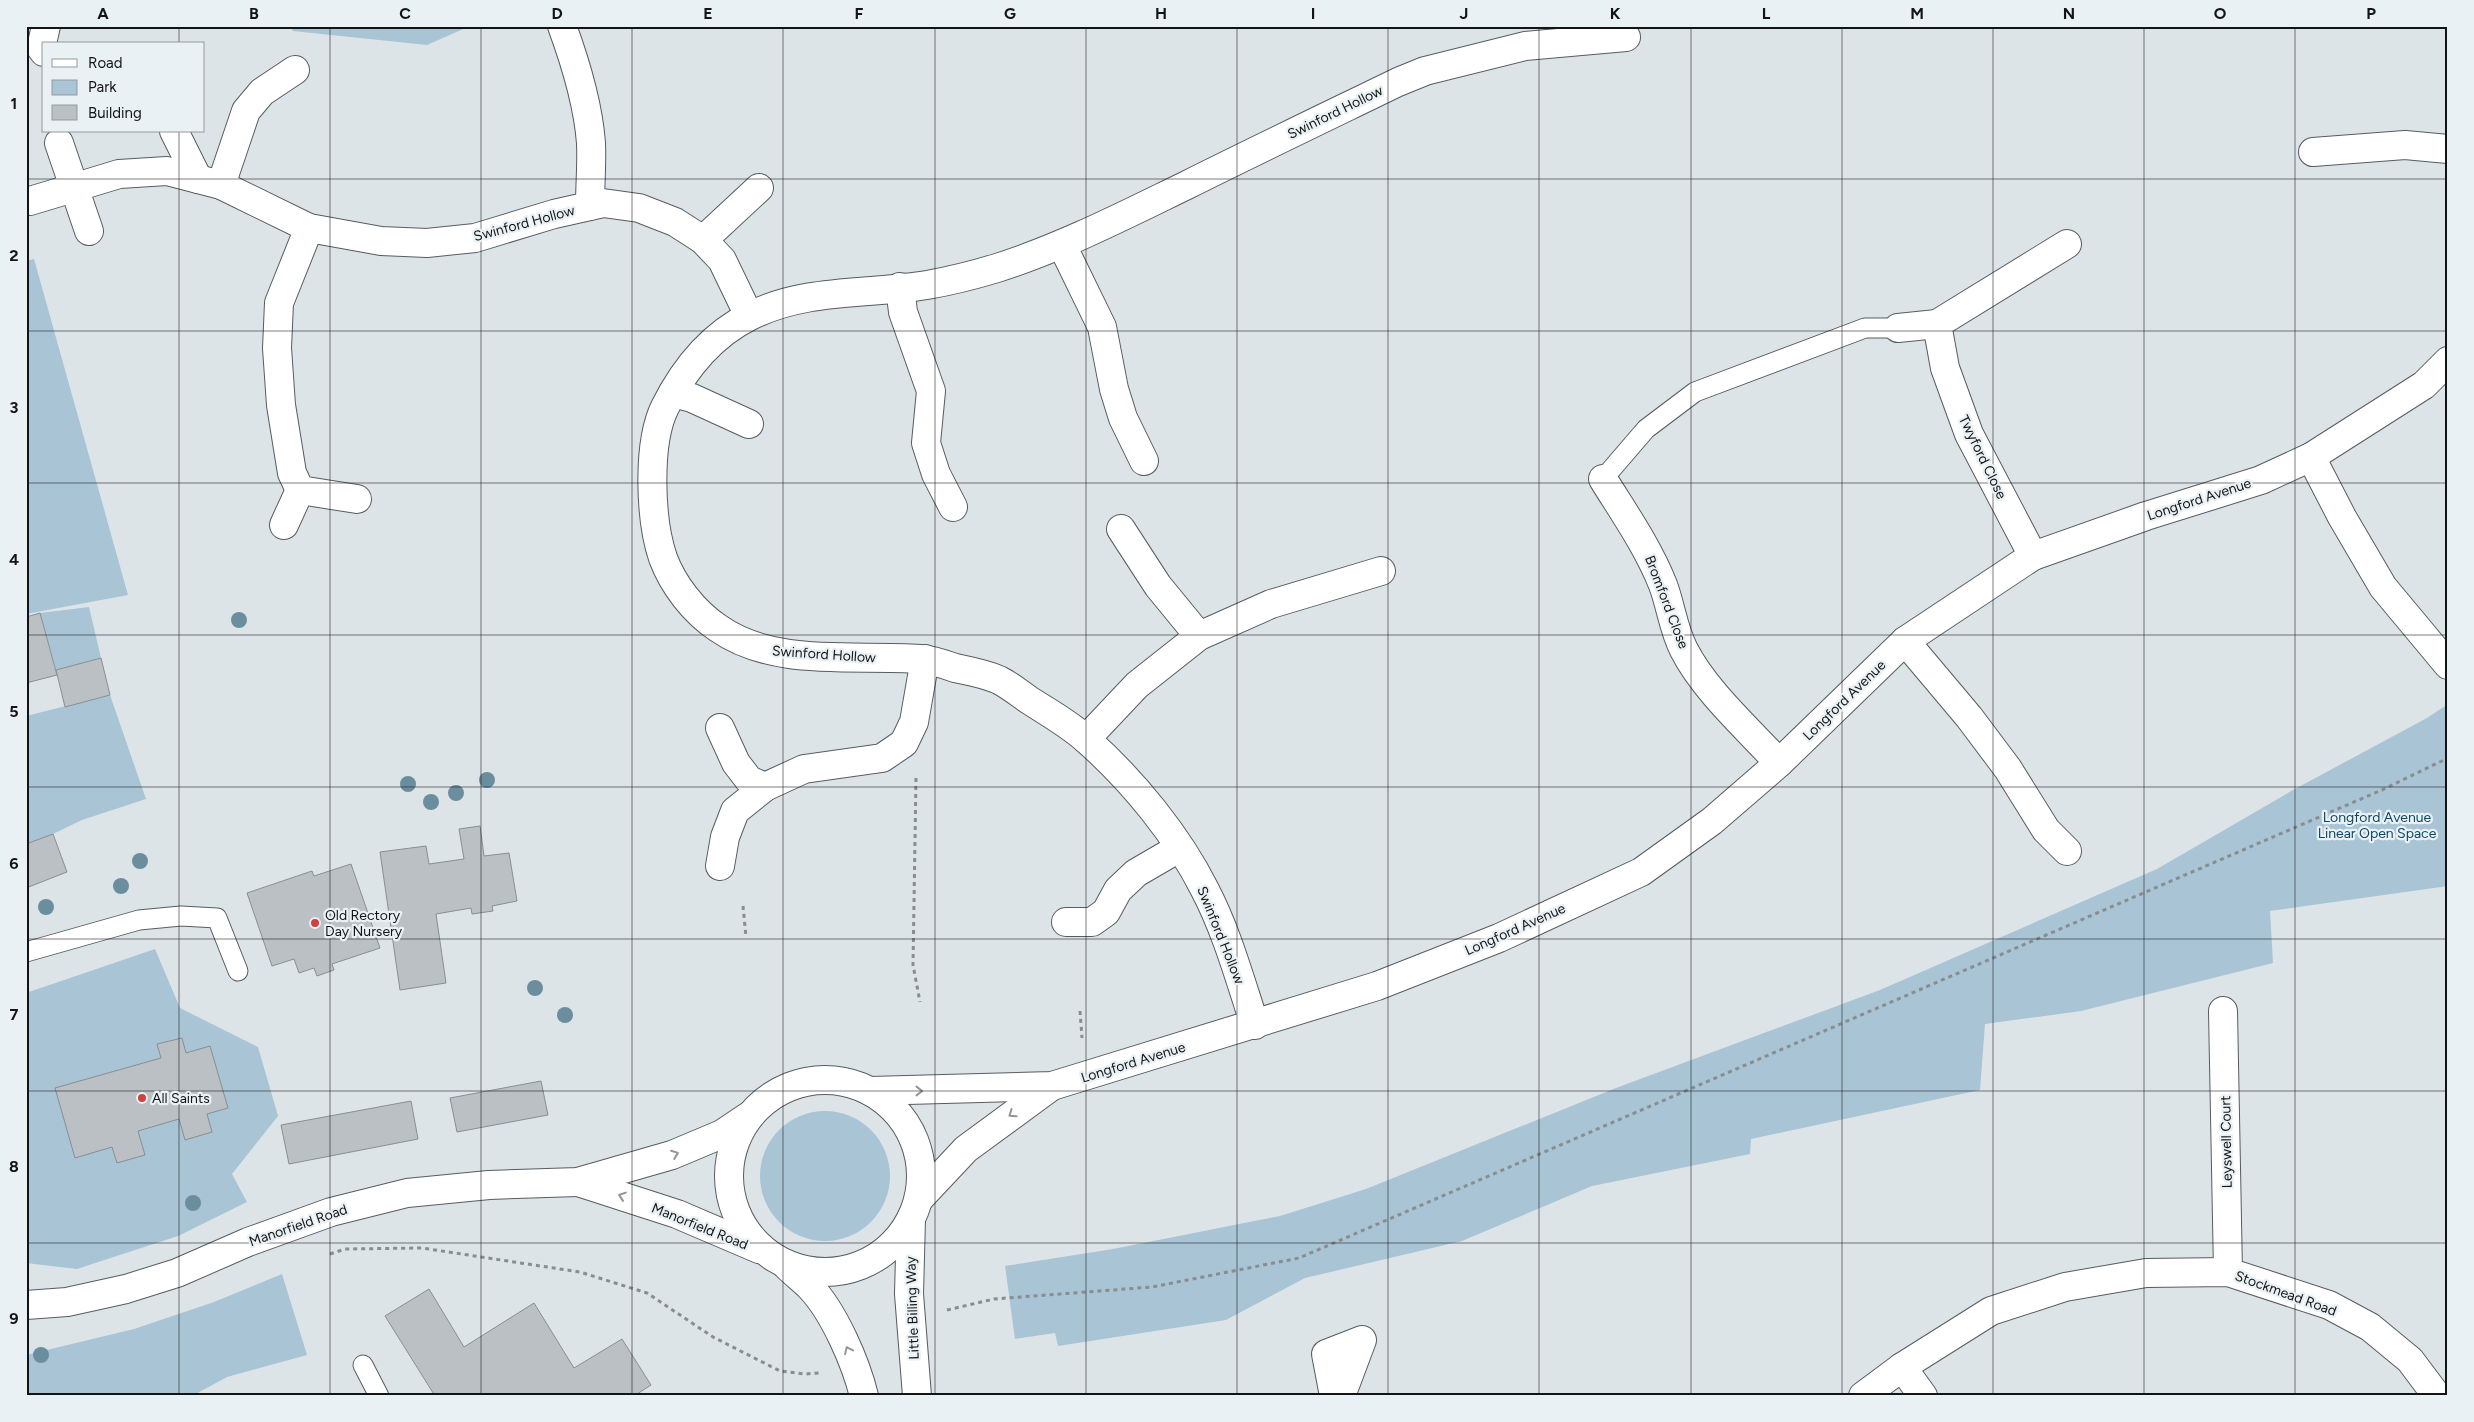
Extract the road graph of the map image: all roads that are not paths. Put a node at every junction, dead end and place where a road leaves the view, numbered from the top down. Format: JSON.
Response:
{"nodes":[{"id":1,"x":46,"y":26,"type":"edge"},
{"id":2,"x":562,"y":26,"type":"edge"},
{"id":3,"x":1626,"y":37,"type":"dead end"},
{"id":4,"x":42,"y":42,"type":"edge"},
{"id":5,"x":295,"y":70,"type":"dead end"},
{"id":6,"x":175,"y":132,"type":"edge"},
{"id":7,"x":59,"y":143,"type":"dead end"},
{"id":8,"x":2448,"y":149,"type":"edge"},
{"id":9,"x":2314,"y":152,"type":"dead end"},
{"id":10,"x":209,"y":182,"type":"junction"},
{"id":11,"x":74,"y":187,"type":"junction"},
{"id":12,"x":758,"y":188,"type":"dead end"},
{"id":13,"x":30,"y":201,"type":"dead end"},
{"id":14,"x":590,"y":206,"type":"junction"},
{"id":15,"x":309,"y":228,"type":"junction"},
{"id":16,"x":89,"y":231,"type":"dead end"},
{"id":17,"x":703,"y":240,"type":"junction"},
{"id":18,"x":2067,"y":244,"type":"dead end"},
{"id":19,"x":1062,"y":245,"type":"junction"},
{"id":20,"x":900,"y":287,"type":"junction"},
{"id":21,"x":749,"y":316,"type":"junction"},
{"id":22,"x":1938,"y":324,"type":"junction"},
{"id":23,"x":1898,"y":328,"type":"joint"},
{"id":24,"x":2448,"y":361,"type":"edge"},
{"id":25,"x":674,"y":393,"type":"junction"},
{"id":26,"x":749,"y":424,"type":"dead end"},
{"id":27,"x":2311,"y":457,"type":"junction"},
{"id":28,"x":1144,"y":461,"type":"dead end"},
{"id":29,"x":1603,"y":479,"type":"joint"},
{"id":30,"x":300,"y":490,"type":"junction"},
{"id":31,"x":357,"y":499,"type":"dead end"},
{"id":32,"x":953,"y":507,"type":"dead end"},
{"id":33,"x":284,"y":525,"type":"dead end"},
{"id":34,"x":1122,"y":528,"type":"dead end"},
{"id":35,"x":2033,"y":556,"type":"junction"},
{"id":36,"x":1380,"y":571,"type":"dead end"},
{"id":37,"x":1200,"y":636,"type":"junction"},
{"id":38,"x":1905,"y":641,"type":"junction"},
{"id":39,"x":925,"y":659,"type":"junction"},
{"id":40,"x":2448,"y":665,"type":"edge"},
{"id":41,"x":720,"y":728,"type":"dead end"},
{"id":42,"x":1086,"y":739,"type":"junction"},
{"id":43,"x":1779,"y":763,"type":"junction"},
{"id":44,"x":766,"y":787,"type":"junction"},
{"id":45,"x":1180,"y":848,"type":"junction"},
{"id":46,"x":2067,"y":851,"type":"dead end"},
{"id":47,"x":720,"y":866,"type":"dead end"},
{"id":48,"x":1066,"y":922,"type":"dead end"},
{"id":49,"x":26,"y":952,"type":"edge"},
{"id":50,"x":238,"y":971,"type":"dead end"},
{"id":51,"x":2223,"y":1011,"type":"dead end"},
{"id":52,"x":1255,"y":1025,"type":"junction"},
{"id":53,"x":1052,"y":1086,"type":"junction"},
{"id":54,"x":870,"y":1091,"type":"junction"},
{"id":55,"x":748,"y":1116,"type":"junction"},
{"id":56,"x":578,"y":1182,"type":"junction"},
{"id":57,"x":915,"y":1209,"type":"junction"},
{"id":58,"x":774,"y":1257,"type":"junction"},
{"id":59,"x":2228,"y":1272,"type":"junction"},
{"id":60,"x":26,"y":1305,"type":"edge"},
{"id":61,"x":363,"y":1365,"type":"dead end"},
{"id":62,"x":1902,"y":1367,"type":"junction"},
{"id":63,"x":379,"y":1396,"type":"edge"},
{"id":64,"x":864,"y":1396,"type":"edge"},
{"id":65,"x":917,"y":1396,"type":"edge"},
{"id":66,"x":1334,"y":1396,"type":"edge"},
{"id":67,"x":1341,"y":1396,"type":"edge"},
{"id":68,"x":1863,"y":1396,"type":"edge"},
{"id":69,"x":1923,"y":1396,"type":"edge"},
{"id":70,"x":2437,"y":1396,"type":"edge"}],
"edges":[{"from":1,"to":4,"type":"street"},
{"from":2,"to":14,"type":"street","name":"Swinford Hollow"},
{"from":3,"to":19,"type":"street","name":"Swinford Hollow"},
{"from":5,"to":10,"type":"street"},
{"from":6,"to":10,"type":"street"},
{"from":7,"to":11,"type":"street"},
{"from":8,"to":9,"type":"street"},
{"from":10,"to":11,"type":"street","name":"Swinford Hollow"},
{"from":10,"to":15,"type":"street","name":"Swinford Hollow"},
{"from":11,"to":13,"type":"street","name":"Swinford Hollow"},
{"from":11,"to":16,"type":"street"},
{"from":12,"to":17,"type":"street"},
{"from":14,"to":15,"type":"street","name":"Swinford Hollow"},
{"from":14,"to":17,"type":"street","name":"Swinford Hollow"},
{"from":15,"to":30,"type":"street"},
{"from":17,"to":21,"type":"street","name":"Swinford Hollow"},
{"from":18,"to":22,"type":"street"},
{"from":19,"to":20,"type":"street","name":"Swinford Hollow"},
{"from":19,"to":28,"type":"street"},
{"from":20,"to":21,"type":"street","name":"Swinford Hollow"},
{"from":20,"to":32,"type":"street"},
{"from":21,"to":25,"type":"street","name":"Swinford Hollow"},
{"from":22,"to":23,"type":"street"},
{"from":22,"to":35,"type":"street","name":"Twyford Close"},
{"from":23,"to":29,"type":"lane"},
{"from":24,"to":27,"type":"street","name":"Longford Avenue"},
{"from":25,"to":26,"type":"street"},
{"from":25,"to":39,"type":"street","name":"Swinford Hollow"},
{"from":27,"to":35,"type":"street","name":"Longford Avenue"},
{"from":27,"to":40,"type":"street"},
{"from":29,"to":43,"type":"street","name":"Bromford Close"},
{"from":30,"to":31,"type":"street"},
{"from":30,"to":33,"type":"street"},
{"from":34,"to":37,"type":"street"},
{"from":35,"to":38,"type":"street","name":"Longford Avenue"},
{"from":36,"to":37,"type":"street"},
{"from":37,"to":42,"type":"street"},
{"from":38,"to":43,"type":"street","name":"Longford Avenue"},
{"from":38,"to":46,"type":"street"},
{"from":39,"to":42,"type":"street","name":"Swinford Hollow"},
{"from":39,"to":44,"type":"street"},
{"from":41,"to":44,"type":"street"},
{"from":42,"to":45,"type":"street","name":"Swinford Hollow"},
{"from":43,"to":52,"type":"street","name":"Longford Avenue"},
{"from":44,"to":47,"type":"street"},
{"from":45,"to":48,"type":"street"},
{"from":45,"to":52,"type":"street","name":"Swinford Hollow"},
{"from":49,"to":50,"type":"lane"},
{"from":51,"to":59,"type":"street","name":"Leyswell Court"},
{"from":52,"to":53,"type":"street","name":"Longford Avenue"},
{"from":54,"to":53,"type":"street","name":"Longford Avenue","one_way":true},
{"from":53,"to":57,"type":"street","name":"Longford Avenue","one_way":true},
{"from":54,"to":55,"type":"street","name":"Little Billing Way"},
{"from":54,"to":57,"type":"street","name":"Little Billing Way"},
{"from":56,"to":55,"type":"street","name":"Manorfield Road","one_way":true},
{"from":55,"to":58,"type":"street","name":"Little Billing Way"},
{"from":58,"to":56,"type":"street","name":"Manorfield Road","one_way":true},
{"from":56,"to":60,"type":"street","name":"Manorfield Road"},
{"from":57,"to":58,"type":"street","name":"Little Billing Way"},
{"from":57,"to":65,"type":"street","name":"Little Billing Way"},
{"from":64,"to":58,"type":"street","name":"Little Billing Way","one_way":true},
{"from":59,"to":62,"type":"street","name":"Stockmead Road"},
{"from":59,"to":70,"type":"street","name":"Stockmead Road"},
{"from":61,"to":63,"type":"lane"},
{"from":62,"to":68,"type":"street","name":"Stockmead Road"},
{"from":62,"to":69,"type":"street"},
{"from":66,"to":67,"type":"street"}]}
